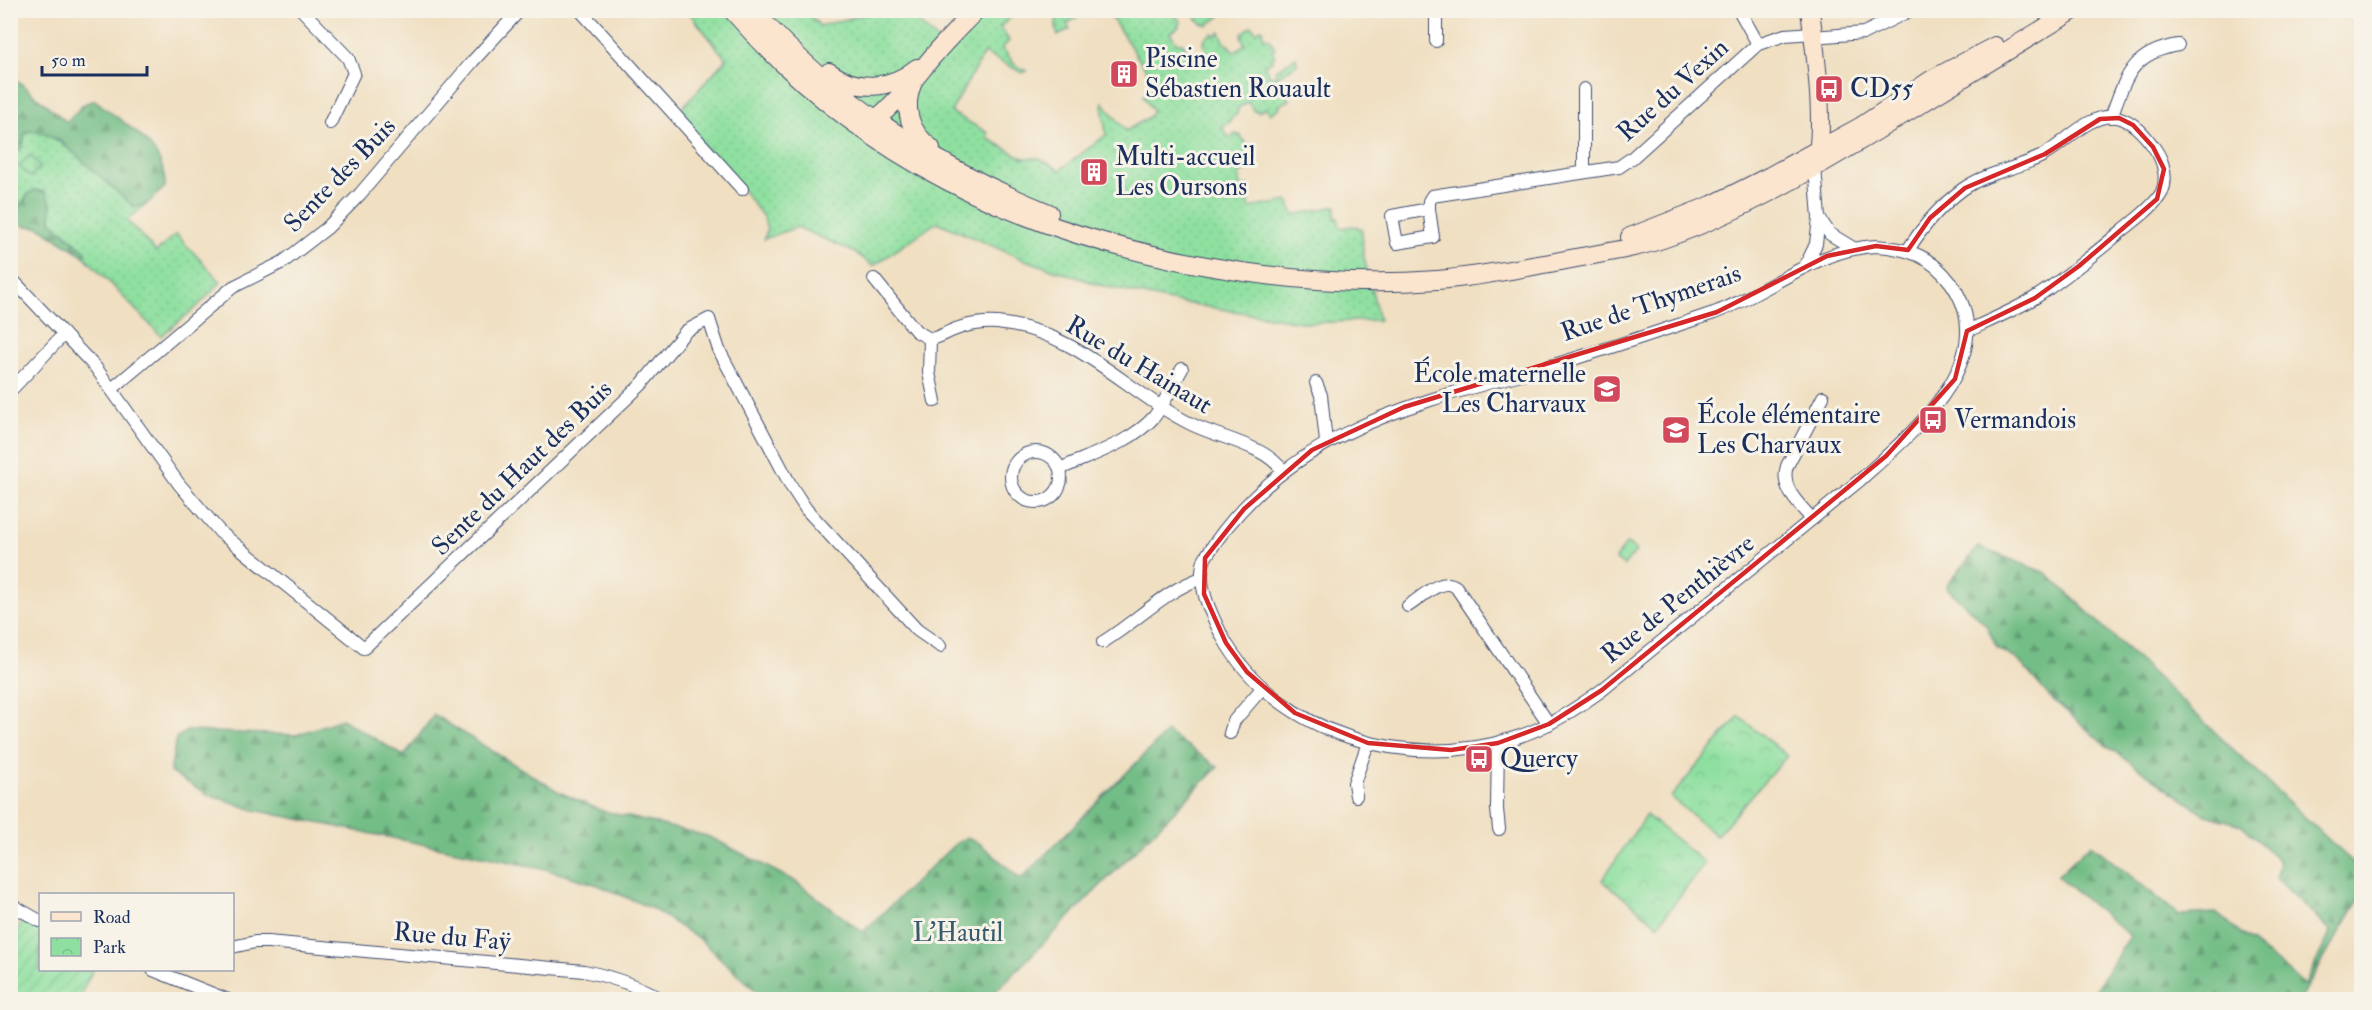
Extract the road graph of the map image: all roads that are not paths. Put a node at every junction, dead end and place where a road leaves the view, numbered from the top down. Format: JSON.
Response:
{"nodes":[{"id":1,"x":302,"y":10,"type":"edge"},
{"id":2,"x":520,"y":10,"type":"edge"},
{"id":3,"x":580,"y":10,"type":"edge"},
{"id":4,"x":732,"y":10,"type":"edge"},
{"id":5,"x":753,"y":10,"type":"edge"},
{"id":6,"x":761,"y":10,"type":"edge"},
{"id":7,"x":976,"y":10,"type":"edge"},
{"id":8,"x":1436,"y":10,"type":"edge"},
{"id":9,"x":1739,"y":10,"type":"edge"},
{"id":10,"x":1810,"y":10,"type":"edge"},
{"id":11,"x":1911,"y":10,"type":"edge"},
{"id":12,"x":2060,"y":10,"type":"edge"},
{"id":13,"x":2074,"y":10,"type":"edge"},
{"id":14,"x":1813,"y":35,"type":"junction"},
{"id":15,"x":1436,"y":41,"type":"dead end"},
{"id":16,"x":761,"y":42,"type":"junction"},
{"id":17,"x":1758,"y":44,"type":"junction"},
{"id":18,"x":2178,"y":45,"type":"dead end"},
{"id":19,"x":934,"y":54,"type":"junction"},
{"id":20,"x":915,"y":78,"type":"junction"},
{"id":21,"x":1584,"y":89,"type":"dead end"},
{"id":22,"x":2111,"y":117,"type":"junction"},
{"id":23,"x":875,"y":119,"type":"junction"},
{"id":24,"x":330,"y":123,"type":"dead end"},
{"id":25,"x":1819,"y":148,"type":"junction"},
{"id":26,"x":1815,"y":167,"type":"junction"},
{"id":27,"x":1584,"y":172,"type":"junction"},
{"id":28,"x":742,"y":189,"type":"dead end"},
{"id":29,"x":1429,"y":209,"type":"dead end"},
{"id":30,"x":1819,"y":218,"type":"junction"},
{"id":31,"x":1085,"y":227,"type":"junction"},
{"id":32,"x":1830,"y":234,"type":"junction"},
{"id":33,"x":1816,"y":244,"type":"junction"},
{"id":34,"x":1852,"y":248,"type":"junction"},
{"id":35,"x":1908,"y":250,"type":"junction"},
{"id":36,"x":1827,"y":256,"type":"junction"},
{"id":37,"x":1181,"y":261,"type":"junction"},
{"id":38,"x":1555,"y":262,"type":"junction"},
{"id":39,"x":1805,"y":267,"type":"junction"},
{"id":40,"x":10,"y":277,"type":"edge"},
{"id":41,"x":874,"y":279,"type":"dead end"},
{"id":42,"x":1967,"y":331,"type":"junction"},
{"id":43,"x":64,"y":334,"type":"junction"},
{"id":44,"x":930,"y":339,"type":"junction"},
{"id":45,"x":1182,"y":369,"type":"dead end"},
{"id":46,"x":1316,"y":383,"type":"dead end"},
{"id":47,"x":113,"y":388,"type":"junction"},
{"id":48,"x":10,"y":391,"type":"edge"},
{"id":49,"x":1823,"y":397,"type":"dead end"},
{"id":50,"x":935,"y":401,"type":"dead end"},
{"id":51,"x":1161,"y":407,"type":"junction"},
{"id":52,"x":1326,"y":442,"type":"junction"},
{"id":53,"x":1060,"y":469,"type":"junction"},
{"id":54,"x":1283,"y":471,"type":"junction"},
{"id":55,"x":1812,"y":519,"type":"junction"},
{"id":56,"x":1202,"y":578,"type":"junction"},
{"id":57,"x":1408,"y":606,"type":"dead end"},
{"id":58,"x":1103,"y":642,"type":"dead end"},
{"id":59,"x":940,"y":646,"type":"dead end"},
{"id":60,"x":1263,"y":687,"type":"junction"},
{"id":61,"x":1549,"y":724,"type":"junction"},
{"id":62,"x":1230,"y":733,"type":"dead end"},
{"id":63,"x":1498,"y":743,"type":"junction"},
{"id":64,"x":1368,"y":744,"type":"junction"},
{"id":65,"x":1356,"y":796,"type":"dead end"},
{"id":66,"x":1499,"y":829,"type":"dead end"},
{"id":67,"x":10,"y":904,"type":"edge"},
{"id":68,"x":39,"y":920,"type":"edge"},
{"id":69,"x":234,"y":947,"type":"edge"},
{"id":70,"x":160,"y":971,"type":"edge"},
{"id":71,"x":228,"y":999,"type":"edge"},
{"id":72,"x":663,"y":999,"type":"edge"}],
"edges":[{"from":1,"to":24,"type":"street"},
{"from":2,"to":47,"type":"street","name":"Sente des Buis"},
{"from":3,"to":28,"type":"street"},
{"from":4,"to":16,"type":"main road"},
{"from":5,"to":23,"type":"main road"},
{"from":6,"to":19,"type":"main road"},
{"from":7,"to":19,"type":"main road"},
{"from":8,"to":15,"type":"street"},
{"from":9,"to":17,"type":"street"},
{"from":10,"to":14,"type":"main road"},
{"from":11,"to":14,"type":"street","name":"Rue du Vexin"},
{"from":12,"to":25,"type":"main road"},
{"from":13,"to":26,"type":"main road"},
{"from":14,"to":17,"type":"street","name":"Rue du Vexin"},
{"from":14,"to":25,"type":"main road"},
{"from":16,"to":23,"type":"main road"},
{"from":16,"to":37,"type":"main road"},
{"from":17,"to":27,"type":"street","name":"Rue du Vexin"},
{"from":18,"to":22,"type":"street"},
{"from":19,"to":20,"type":"main road"},
{"from":20,"to":23,"type":"main road"},
{"from":20,"to":31,"type":"main road"},
{"from":21,"to":27,"type":"street"},
{"from":22,"to":35,"type":"street"},
{"from":22,"to":42,"type":"street"},
{"from":23,"to":31,"type":"main road"},
{"from":25,"to":26,"type":"main road"},
{"from":25,"to":38,"type":"main road"},
{"from":26,"to":30,"type":"street"},
{"from":26,"to":38,"type":"main road"},
{"from":27,"to":29,"type":"street","name":"Rue du Vexin"},
{"from":30,"to":32,"type":"street"},
{"from":30,"to":33,"type":"street"},
{"from":31,"to":37,"type":"main road"},
{"from":32,"to":34,"type":"street"},
{"from":32,"to":36,"type":"street"},
{"from":33,"to":36,"type":"street"},
{"from":33,"to":39,"type":"street"},
{"from":34,"to":35,"type":"street","name":"Rue de Penthièvre"},
{"from":34,"to":36,"type":"street","name":"Rue de Thymerais"},
{"from":35,"to":42,"type":"street","name":"Rue de Penthièvre"},
{"from":36,"to":39,"type":"street","name":"Rue de Thymerais"},
{"from":37,"to":38,"type":"main road"},
{"from":39,"to":52,"type":"street","name":"Rue de Thymerais"},
{"from":40,"to":43,"type":"street"},
{"from":41,"to":44,"type":"street"},
{"from":42,"to":55,"type":"street","name":"Rue de Penthièvre"},
{"from":43,"to":47,"type":"street"},
{"from":43,"to":48,"type":"street"},
{"from":44,"to":50,"type":"street"},
{"from":44,"to":51,"type":"street","name":"Rue du Hainaut"},
{"from":45,"to":51,"type":"street"},
{"from":46,"to":52,"type":"street"},
{"from":47,"to":59,"type":"street","name":"Sente du Haut des Buis"},
{"from":49,"to":55,"type":"street"},
{"from":51,"to":53,"type":"street"},
{"from":51,"to":54,"type":"street","name":"Rue du Hainaut"},
{"from":52,"to":54,"type":"street","name":"Rue de Thymerais"},
{"from":53,"to":53,"type":"street"},
{"from":54,"to":56,"type":"street","name":"Rue de Thymerais"},
{"from":55,"to":61,"type":"street","name":"Rue de Penthièvre"},
{"from":56,"to":58,"type":"street"},
{"from":56,"to":60,"type":"street","name":"Rue de Penthièvre"},
{"from":57,"to":61,"type":"street"},
{"from":60,"to":62,"type":"street"},
{"from":60,"to":64,"type":"street","name":"Rue de Penthièvre"},
{"from":61,"to":63,"type":"street","name":"Rue de Penthièvre"},
{"from":63,"to":64,"type":"street","name":"Rue de Penthièvre"},
{"from":63,"to":66,"type":"street"},
{"from":64,"to":65,"type":"street"},
{"from":67,"to":68,"type":"street"},
{"from":69,"to":72,"type":"street","name":"Rue du Faÿ"},
{"from":70,"to":71,"type":"street"}]}
